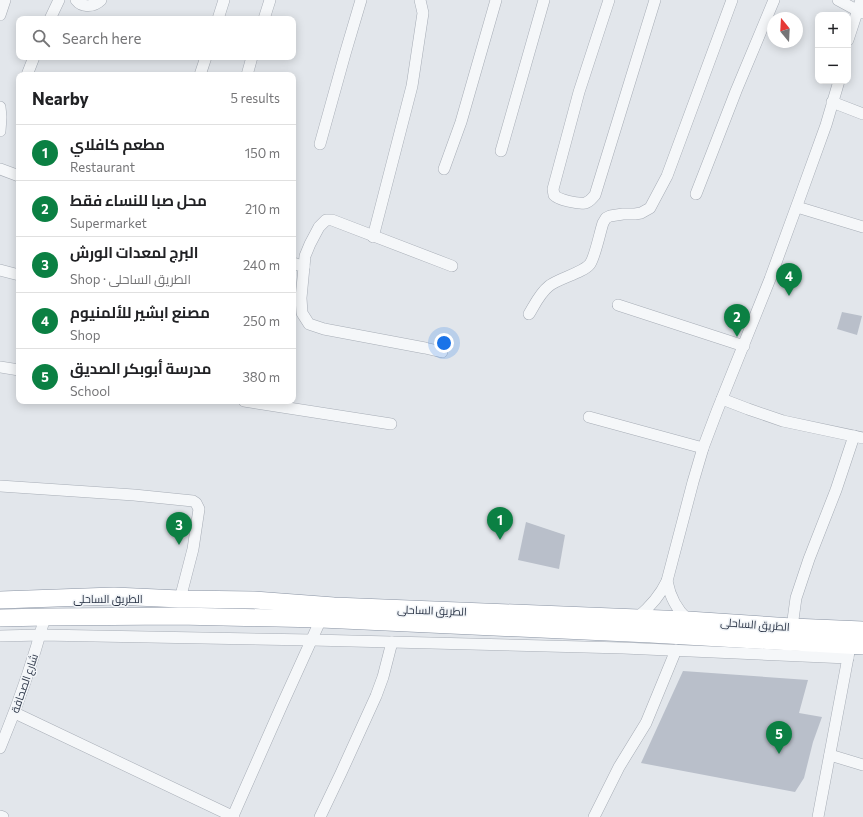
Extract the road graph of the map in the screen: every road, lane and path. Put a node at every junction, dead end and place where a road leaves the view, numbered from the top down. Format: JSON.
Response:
{"nodes":[{"id":1,"x":5,"y":0,"type":"edge"},
{"id":2,"x":60,"y":0,"type":"edge"},
{"id":3,"x":76,"y":0,"type":"edge"},
{"id":4,"x":101,"y":0,"type":"edge"},
{"id":5,"x":224,"y":0,"type":"edge"},
{"id":6,"x":270,"y":0,"type":"edge"},
{"id":7,"x":361,"y":0,"type":"edge"},
{"id":8,"x":420,"y":0,"type":"edge"},
{"id":9,"x":496,"y":0,"type":"edge"},
{"id":10,"x":544,"y":0,"type":"edge"},
{"id":11,"x":609,"y":0,"type":"edge"},
{"id":12,"x":655,"y":0,"type":"edge"},
{"id":13,"x":732,"y":0,"type":"edge"},
{"id":14,"x":774,"y":0,"type":"edge"},
{"id":15,"x":838,"y":0,"type":"edge"},
{"id":16,"x":860,"y":8,"type":"edge"},
{"id":17,"x":0,"y":15,"type":"edge"},
{"id":18,"x":52,"y":16,"type":"edge"},
{"id":19,"x":219,"y":16,"type":"edge"},
{"id":20,"x":265,"y":16,"type":"edge"},
{"id":21,"x":851,"y":32,"type":"edge"},
{"id":22,"x":33,"y":60,"type":"edge"},
{"id":23,"x":205,"y":60,"type":"edge"},
{"id":24,"x":251,"y":60,"type":"edge"},
{"id":25,"x":28,"y":72,"type":"edge"},
{"id":26,"x":201,"y":72,"type":"edge"},
{"id":27,"x":248,"y":72,"type":"edge"},
{"id":28,"x":837,"y":84,"type":"edge"},
{"id":29,"x":832,"y":102,"type":"junction"},
{"id":30,"x":0,"y":107,"type":"edge"},
{"id":31,"x":863,"y":114,"type":"edge"},
{"id":32,"x":0,"y":131,"type":"edge"},
{"id":33,"x":320,"y":144,"type":"dead end"},
{"id":34,"x":501,"y":151,"type":"dead end"},
{"id":35,"x":444,"y":168,"type":"dead end"},
{"id":36,"x":0,"y":169,"type":"edge"},
{"id":37,"x":16,"y":175,"type":"edge"},
{"id":38,"x":696,"y":194,"type":"dead end"},
{"id":39,"x":797,"y":207,"type":"junction"},
{"id":40,"x":863,"y":227,"type":"edge"},
{"id":41,"x":373,"y":237,"type":"junction"},
{"id":42,"x":296,"y":264,"type":"edge"},
{"id":43,"x":452,"y":266,"type":"dead end"},
{"id":44,"x":304,"y":267,"type":"junction"},
{"id":45,"x":0,"y":270,"type":"edge"},
{"id":46,"x":16,"y":274,"type":"edge"},
{"id":47,"x":618,"y":305,"type":"dead end"},
{"id":48,"x":528,"y":314,"type":"dead end"},
{"id":49,"x":744,"y":346,"type":"junction"},
{"id":50,"x":442,"y":352,"type":"dead end"},
{"id":51,"x":0,"y":367,"type":"edge"},
{"id":52,"x":16,"y":370,"type":"edge"},
{"id":53,"x":722,"y":399,"type":"junction"},
{"id":54,"x":263,"y":404,"type":"edge"},
{"id":55,"x":589,"y":417,"type":"dead end"},
{"id":56,"x":391,"y":424,"type":"dead end"},
{"id":57,"x":858,"y":437,"type":"edge"},
{"id":58,"x":704,"y":448,"type":"junction"},
{"id":59,"x":0,"y":486,"type":"edge"},
{"id":60,"x":667,"y":581,"type":"junction"},
{"id":61,"x":180,"y":599,"type":"junction"},
{"id":62,"x":0,"y":600,"type":"edge"},
{"id":63,"x":45,"y":617,"type":"junction"},
{"id":64,"x":0,"y":618,"type":"edge"},
{"id":65,"x":637,"y":618,"type":"junction"},
{"id":66,"x":321,"y":619,"type":"junction"},
{"id":67,"x":688,"y":620,"type":"junction"},
{"id":68,"x":792,"y":627,"type":"junction"},
{"id":69,"x":863,"y":630,"type":"edge"},
{"id":70,"x":40,"y":635,"type":"junction"},
{"id":71,"x":0,"y":636,"type":"edge"},
{"id":72,"x":312,"y":640,"type":"junction"},
{"id":73,"x":392,"y":642,"type":"junction"},
{"id":74,"x":676,"y":650,"type":"junction"},
{"id":75,"x":854,"y":650,"type":"edge"},
{"id":76,"x":15,"y":713,"type":"junction"},
{"id":77,"x":0,"y":748,"type":"edge"},
{"id":78,"x":830,"y":755,"type":"junction"},
{"id":79,"x":863,"y":765,"type":"edge"},
{"id":80,"x":234,"y":817,"type":"edge"},
{"id":81,"x":320,"y":817,"type":"edge"},
{"id":82,"x":594,"y":817,"type":"edge"},
{"id":83,"x":818,"y":817,"type":"edge"}],
"edges":[{"from":1,"to":17,"type":"street"},
{"from":2,"to":18,"type":"street"},
{"from":3,"to":4,"type":"street"},
{"from":5,"to":19,"type":"street"},
{"from":6,"to":20,"type":"street"},
{"from":7,"to":33,"type":"street"},
{"from":8,"to":41,"type":"street"},
{"from":9,"to":35,"type":"street"},
{"from":10,"to":34,"type":"street"},
{"from":11,"to":12,"type":"street"},
{"from":13,"to":48,"type":"street"},
{"from":14,"to":38,"type":"street"},
{"from":15,"to":16,"type":"street"},
{"from":16,"to":21,"type":"street"},
{"from":22,"to":25,"type":"street"},
{"from":23,"to":26,"type":"street"},
{"from":24,"to":27,"type":"street"},
{"from":28,"to":29,"type":"street"},
{"from":29,"to":31,"type":"street"},
{"from":29,"to":39,"type":"street"},
{"from":30,"to":32,"type":"street"},
{"from":36,"to":37,"type":"street"},
{"from":39,"to":40,"type":"street"},
{"from":39,"to":49,"type":"street"},
{"from":41,"to":43,"type":"street"},
{"from":41,"to":44,"type":"street"},
{"from":42,"to":44,"type":"street"},
{"from":44,"to":50,"type":"street"},
{"from":45,"to":46,"type":"street"},
{"from":47,"to":49,"type":"street"},
{"from":49,"to":53,"type":"street"},
{"from":51,"to":52,"type":"street"},
{"from":53,"to":57,"type":"street"},
{"from":53,"to":58,"type":"street"},
{"from":54,"to":56,"type":"street"},
{"from":55,"to":58,"type":"street"},
{"from":57,"to":68,"type":"street"},
{"from":58,"to":60,"type":"street"},
{"from":59,"to":61,"type":"street"},
{"from":60,"to":65,"type":"street"},
{"from":60,"to":67,"type":"street"},
{"from":61,"to":62,"type":"highway","name":"الطريق الساحلى"},
{"from":61,"to":65,"type":"highway","name":"الطريق الساحلى"},
{"from":63,"to":64,"type":"highway","name":"الطريق الساحلى"},
{"from":63,"to":66,"type":"highway","name":"الطريق الساحلى"},
{"from":63,"to":70,"type":"street","name":"شارع الصحافة"},
{"from":65,"to":67,"type":"highway","name":"الطريق الساحلى"},
{"from":66,"to":72,"type":"street"},
{"from":66,"to":75,"type":"highway","name":"الطريق الساحلى"},
{"from":67,"to":68,"type":"highway","name":"الطريق الساحلى"},
{"from":68,"to":69,"type":"highway","name":"الطريق الساحلى"},
{"from":70,"to":71,"type":"street"},
{"from":70,"to":72,"type":"street"},
{"from":70,"to":76,"type":"street","name":"شارع الصحافة"},
{"from":72,"to":73,"type":"street"},
{"from":72,"to":80,"type":"street"},
{"from":73,"to":74,"type":"street"},
{"from":73,"to":81,"type":"street"},
{"from":74,"to":75,"type":"street"},
{"from":74,"to":82,"type":"street"},
{"from":75,"to":78,"type":"street"},
{"from":76,"to":77,"type":"street","name":"شارع الصحافة"},
{"from":76,"to":80,"type":"street"},
{"from":78,"to":79,"type":"street"},
{"from":78,"to":83,"type":"street"}]}
